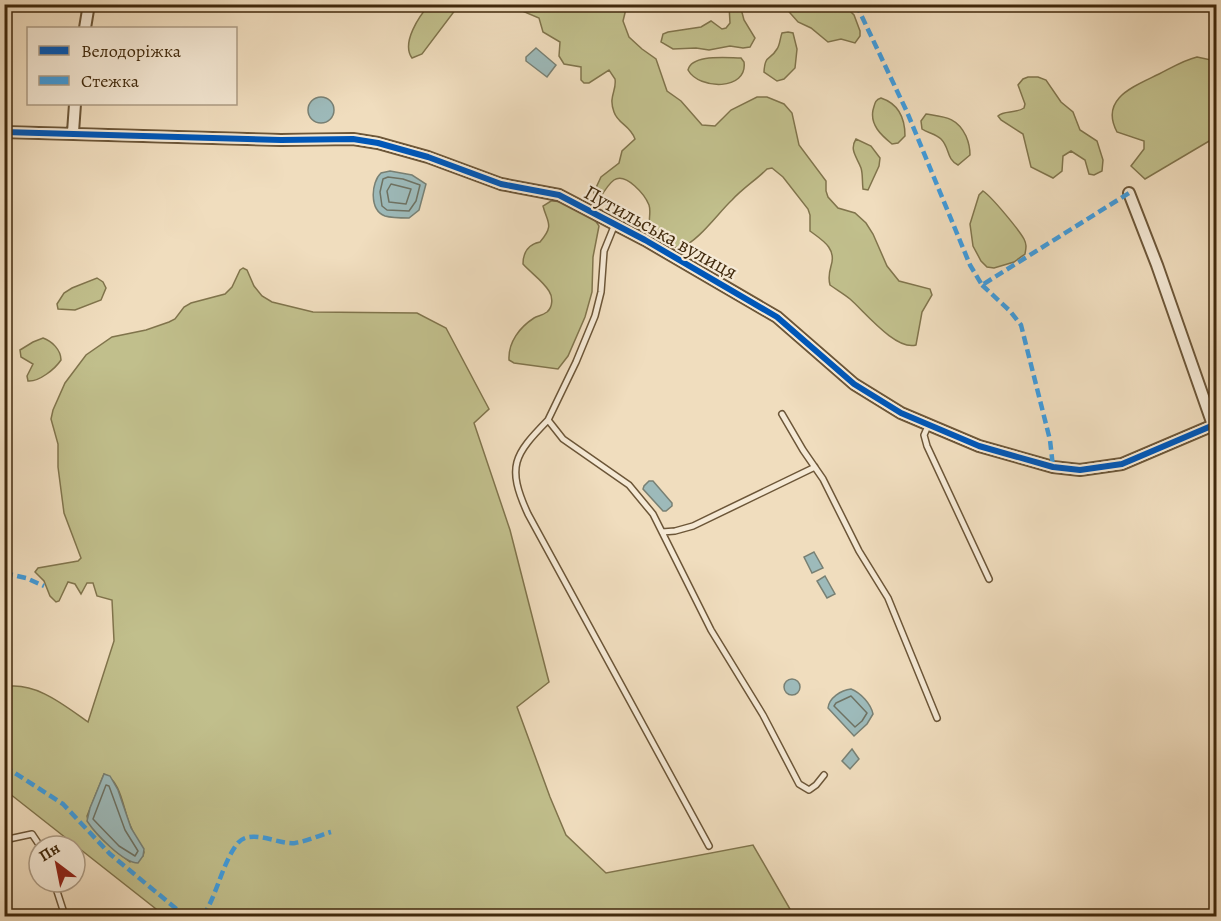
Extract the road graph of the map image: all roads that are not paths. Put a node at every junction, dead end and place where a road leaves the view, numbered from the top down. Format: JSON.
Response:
{"nodes":[{"id":1,"x":89,"y":4,"type":"edge"},
{"id":2,"x":85,"y":27,"type":"edge"},
{"id":3,"x":75,"y":105,"type":"edge"},
{"id":4,"x":4,"y":132,"type":"edge"},
{"id":5,"x":73,"y":132,"type":"junction"},
{"id":6,"x":1129,"y":193,"type":"dead end"},
{"id":7,"x":615,"y":224,"type":"junction"},
{"id":8,"x":782,"y":414,"type":"dead end"},
{"id":9,"x":548,"y":420,"type":"junction"},
{"id":10,"x":1215,"y":424,"type":"edge"},
{"id":11,"x":927,"y":426,"type":"junction"},
{"id":12,"x":814,"y":467,"type":"junction"},
{"id":13,"x":662,"y":532,"type":"junction"},
{"id":14,"x":989,"y":579,"type":"dead end"},
{"id":15,"x":937,"y":718,"type":"dead end"},
{"id":16,"x":824,"y":775,"type":"dead end"},
{"id":17,"x":27,"y":835,"type":"edge"},
{"id":18,"x":4,"y":840,"type":"edge"},
{"id":19,"x":709,"y":846,"type":"dead end"},
{"id":20,"x":58,"y":894,"type":"edge"},
{"id":21,"x":65,"y":916,"type":"edge"}],
"edges":[{"from":1,"to":2,"type":"street"},
{"from":3,"to":5,"type":"street"},
{"from":4,"to":5,"type":"street","name":"Путильська вулиця"},
{"from":5,"to":7,"type":"street","name":"Путильська вулиця"},
{"from":6,"to":10,"type":"street"},
{"from":7,"to":9,"type":"lane"},
{"from":7,"to":11,"type":"street","name":"Путильська вулиця"},
{"from":8,"to":12,"type":"lane"},
{"from":9,"to":13,"type":"lane"},
{"from":9,"to":19,"type":"lane"},
{"from":10,"to":11,"type":"street","name":"Путильська вулиця"},
{"from":11,"to":14,"type":"lane"},
{"from":12,"to":13,"type":"lane"},
{"from":12,"to":15,"type":"lane"},
{"from":13,"to":16,"type":"lane"},
{"from":17,"to":18,"type":"lane"},
{"from":20,"to":21,"type":"lane"}]}
